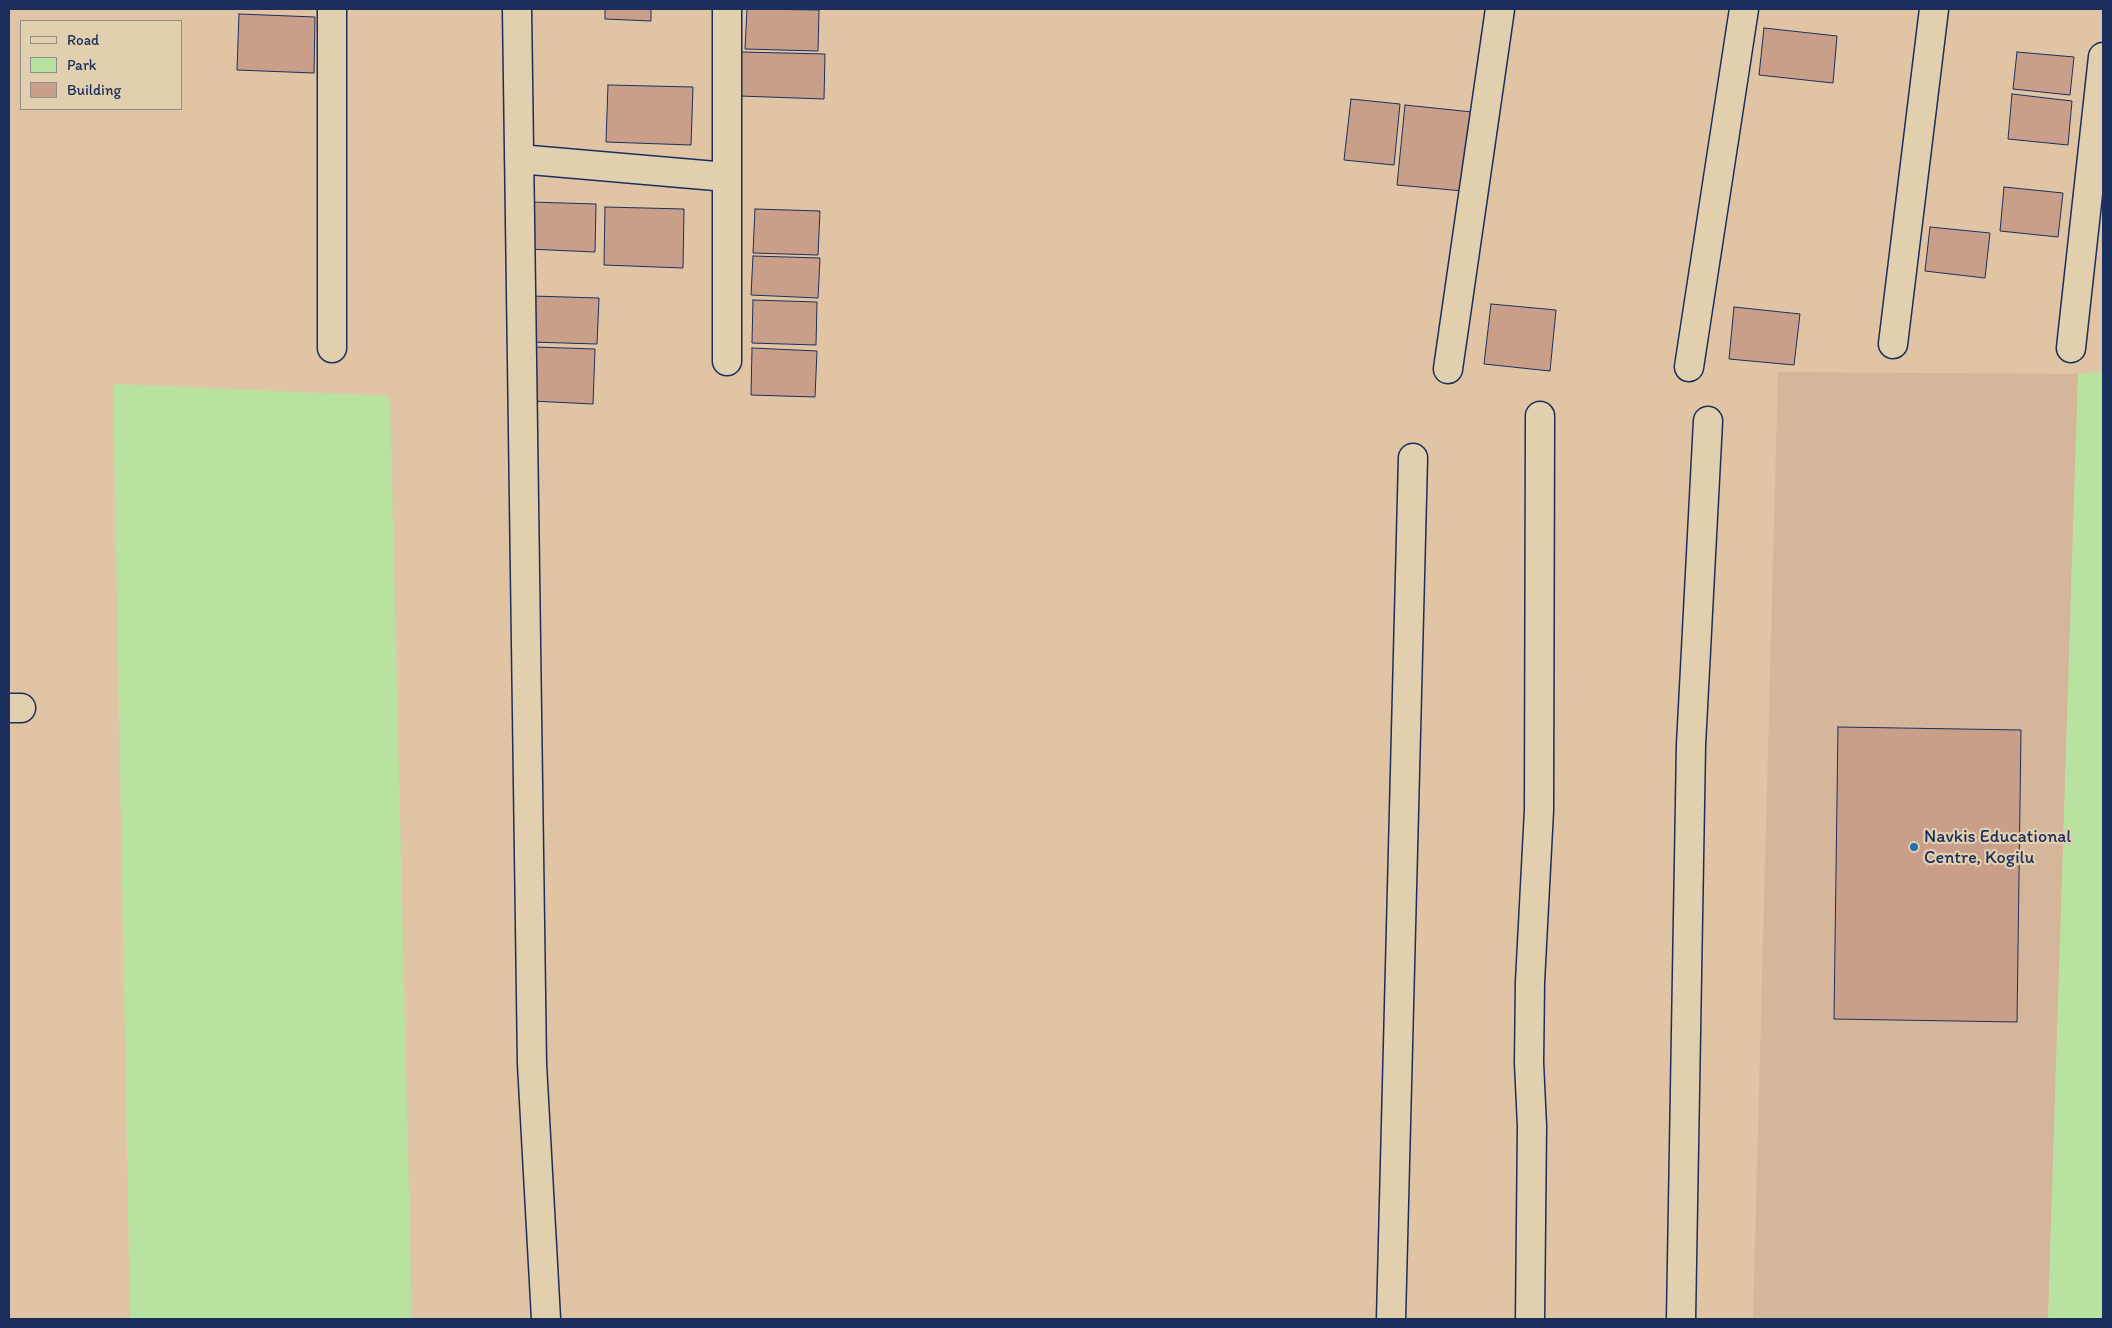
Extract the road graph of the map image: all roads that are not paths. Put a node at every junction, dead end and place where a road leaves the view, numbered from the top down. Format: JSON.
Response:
{"nodes":[{"id":1,"x":332,"y":9,"type":"edge"},
{"id":2,"x":517,"y":9,"type":"edge"},
{"id":3,"x":727,"y":9,"type":"edge"},
{"id":4,"x":1500,"y":9,"type":"edge"},
{"id":5,"x":1744,"y":9,"type":"edge"},
{"id":6,"x":1934,"y":9,"type":"edge"},
{"id":7,"x":2103,"y":57,"type":"edge"},
{"id":8,"x":519,"y":159,"type":"junction"},
{"id":9,"x":727,"y":177,"type":"junction"},
{"id":10,"x":1893,"y":344,"type":"dead end"},
{"id":11,"x":332,"y":348,"type":"dead end"},
{"id":12,"x":2071,"y":348,"type":"dead end"},
{"id":13,"x":727,"y":361,"type":"dead end"},
{"id":14,"x":1689,"y":367,"type":"dead end"},
{"id":15,"x":1448,"y":369,"type":"dead end"},
{"id":16,"x":1540,"y":416,"type":"dead end"},
{"id":17,"x":1708,"y":421,"type":"dead end"},
{"id":18,"x":1412,"y":458,"type":"dead end"},
{"id":19,"x":546,"y":1319,"type":"edge"},
{"id":20,"x":1391,"y":1319,"type":"edge"},
{"id":21,"x":1530,"y":1319,"type":"edge"},
{"id":22,"x":1681,"y":1319,"type":"edge"}],
"edges":[{"from":1,"to":11,"type":"street"},
{"from":2,"to":8,"type":"street"},
{"from":3,"to":9,"type":"street"},
{"from":4,"to":15,"type":"street"},
{"from":5,"to":14,"type":"street"},
{"from":6,"to":10,"type":"street"},
{"from":7,"to":12,"type":"street"},
{"from":8,"to":9,"type":"street"},
{"from":8,"to":19,"type":"street"},
{"from":9,"to":13,"type":"street"},
{"from":16,"to":21,"type":"street"},
{"from":17,"to":22,"type":"street"},
{"from":18,"to":20,"type":"street"}]}
